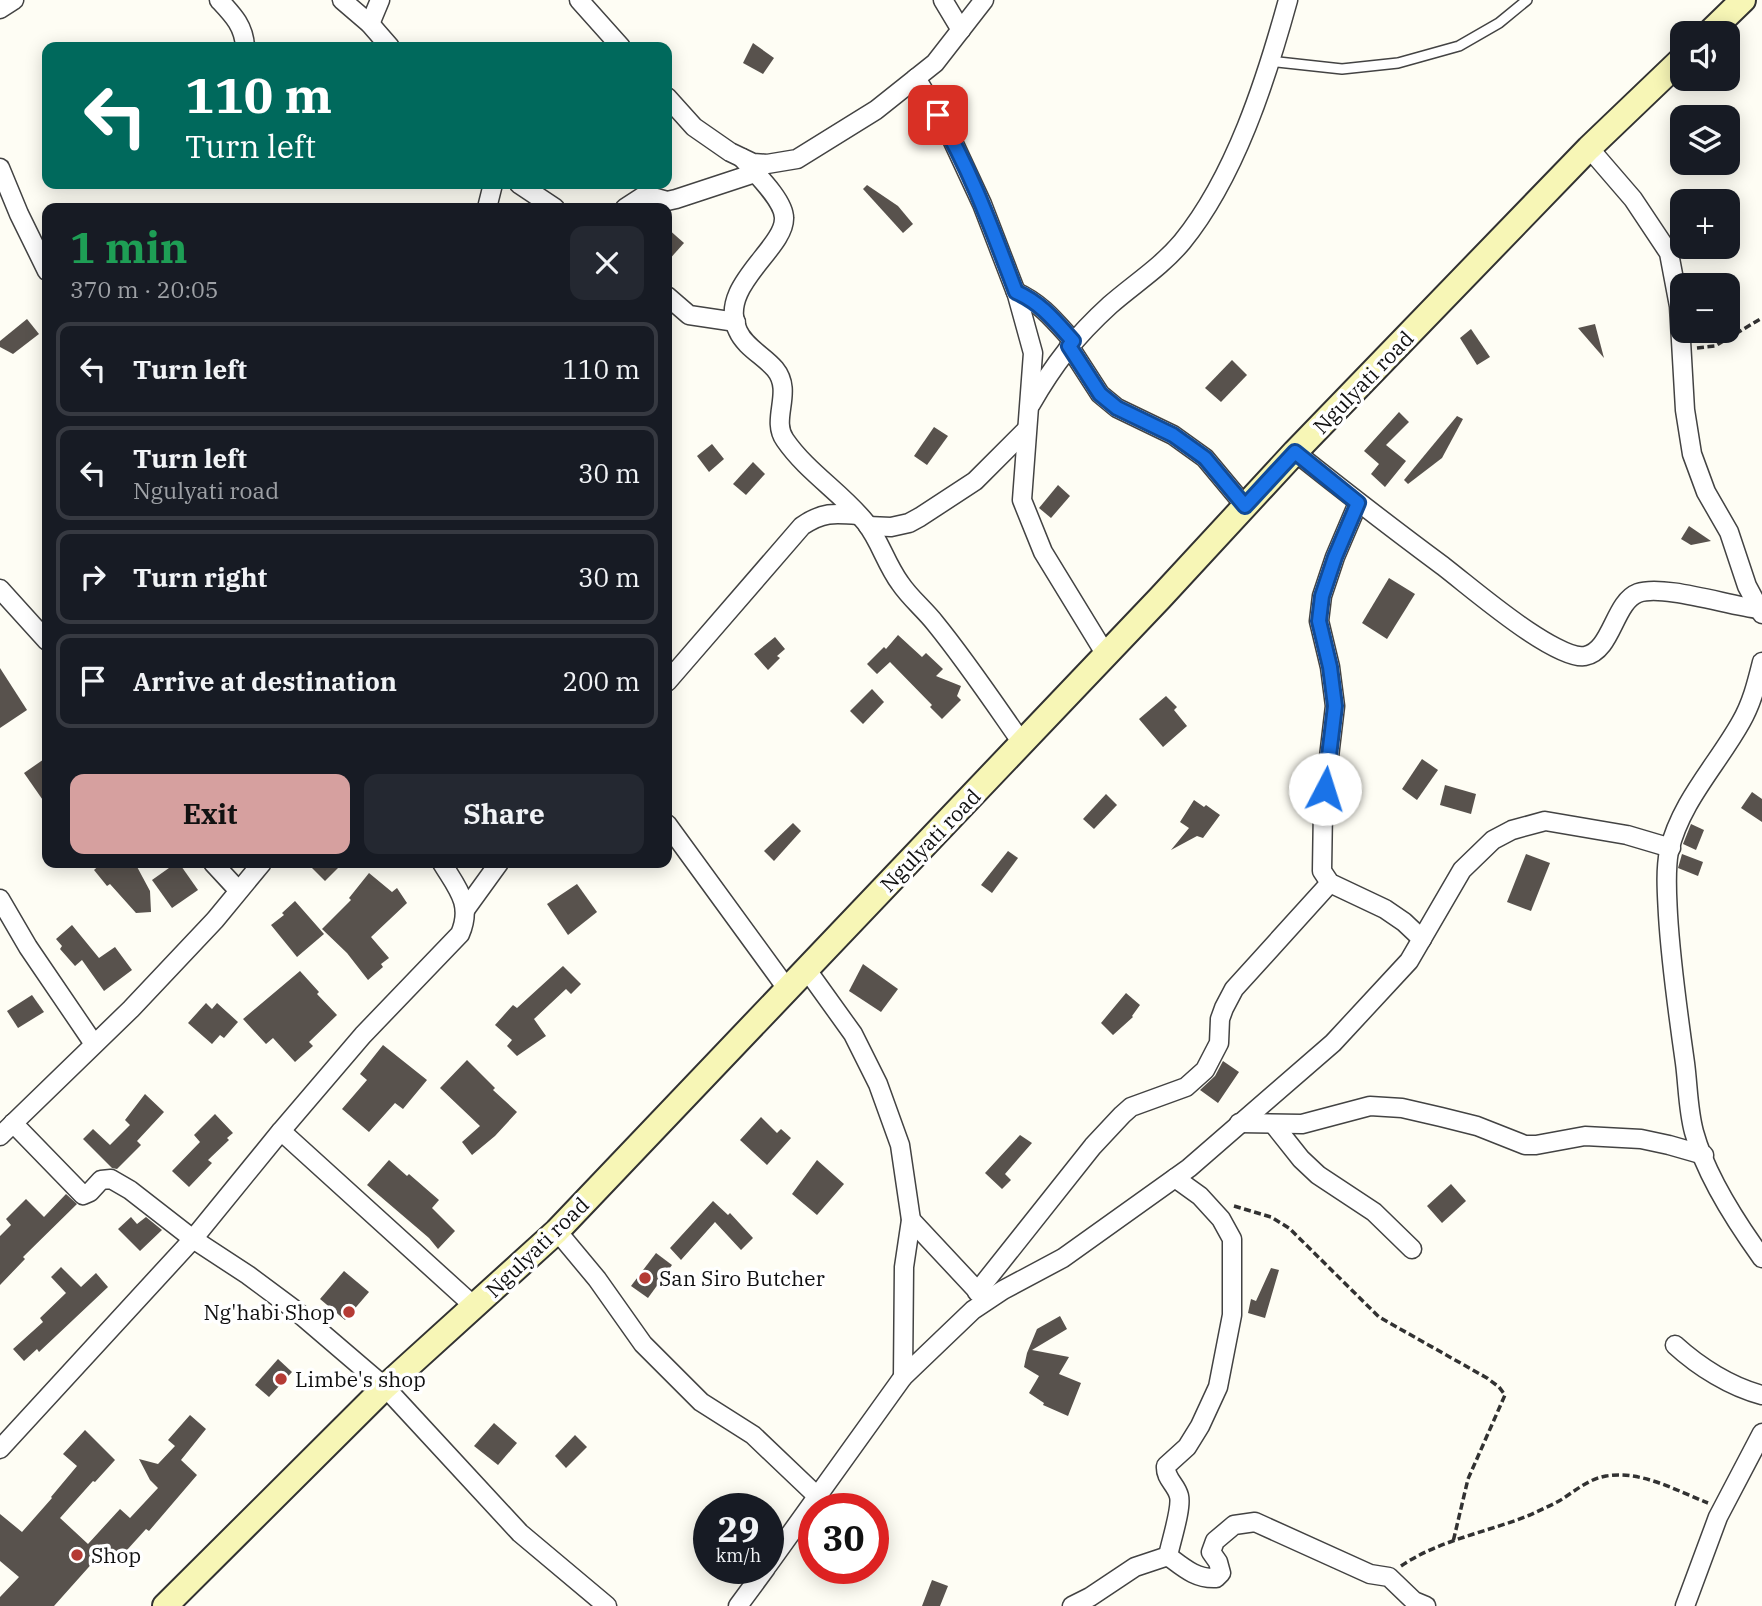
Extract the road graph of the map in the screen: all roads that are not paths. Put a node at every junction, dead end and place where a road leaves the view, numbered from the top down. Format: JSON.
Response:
{"nodes":[{"id":1,"x":14,"y":0,"type":"edge"},
{"id":2,"x":219,"y":0,"type":"edge"},
{"id":3,"x":342,"y":0,"type":"edge"},
{"id":4,"x":380,"y":0,"type":"edge"},
{"id":5,"x":579,"y":0,"type":"edge"},
{"id":6,"x":943,"y":0,"type":"edge"},
{"id":7,"x":984,"y":0,"type":"edge"},
{"id":8,"x":1288,"y":0,"type":"edge"},
{"id":9,"x":1527,"y":0,"type":"edge"},
{"id":10,"x":1743,"y":0,"type":"edge"},
{"id":11,"x":0,"y":9,"type":"edge"},
{"id":12,"x":1721,"y":21,"type":"edge"},
{"id":13,"x":370,"y":24,"type":"junction"},
{"id":14,"x":961,"y":30,"type":"junction"},
{"id":15,"x":245,"y":42,"type":"edge"},
{"id":16,"x":386,"y":42,"type":"edge"},
{"id":17,"x":617,"y":42,"type":"edge"},
{"id":18,"x":1269,"y":61,"type":"junction"},
{"id":19,"x":1670,"y":70,"type":"edge"},
{"id":20,"x":916,"y":78,"type":"junction"},
{"id":21,"x":672,"y":103,"type":"edge"},
{"id":22,"x":1589,"y":148,"type":"junction"},
{"id":23,"x":742,"y":158,"type":"junction"},
{"id":24,"x":0,"y":168,"type":"edge"},
{"id":25,"x":755,"y":173,"type":"junction"},
{"id":26,"x":526,"y":189,"type":"edge"},
{"id":27,"x":548,"y":203,"type":"edge"},
{"id":28,"x":633,"y":203,"type":"edge"},
{"id":29,"x":42,"y":261,"type":"edge"},
{"id":30,"x":1016,"y":292,"type":"junction"},
{"id":31,"x":672,"y":300,"type":"edge"},
{"id":32,"x":736,"y":322,"type":"junction"},
{"id":33,"x":1071,"y":344,"type":"junction"},
{"id":34,"x":1028,"y":409,"type":"junction"},
{"id":35,"x":1026,"y":430,"type":"junction"},
{"id":36,"x":1295,"y":452,"type":"junction"},
{"id":37,"x":1358,"y":503,"type":"junction"},
{"id":38,"x":1245,"y":506,"type":"junction"},
{"id":39,"x":863,"y":520,"type":"junction"},
{"id":40,"x":0,"y":589,"type":"edge"},
{"id":41,"x":1761,"y":611,"type":"edge"},
{"id":42,"x":42,"y":635,"type":"edge"},
{"id":43,"x":1106,"y":655,"type":"junction"},
{"id":44,"x":1762,"y":662,"type":"edge"},
{"id":45,"x":672,"y":676,"type":"edge"},
{"id":46,"x":1022,"y":743,"type":"junction"},
{"id":47,"x":672,"y":831,"type":"edge"},
{"id":48,"x":1671,"y":848,"type":"junction"},
{"id":49,"x":218,"y":868,"type":"edge"},
{"id":50,"x":257,"y":868,"type":"edge"},
{"id":51,"x":445,"y":868,"type":"edge"},
{"id":52,"x":495,"y":868,"type":"edge"},
{"id":53,"x":1330,"y":883,"type":"junction"},
{"id":54,"x":239,"y":890,"type":"junction"},
{"id":55,"x":0,"y":899,"type":"edge"},
{"id":56,"x":466,"y":909,"type":"junction"},
{"id":57,"x":1422,"y":939,"type":"junction"},
{"id":58,"x":807,"y":970,"type":"junction"},
{"id":59,"x":788,"y":990,"type":"junction"},
{"id":60,"x":94,"y":1044,"type":"junction"},
{"id":61,"x":13,"y":1123,"type":"junction"},
{"id":62,"x":1239,"y":1123,"type":"junction"},
{"id":63,"x":1274,"y":1125,"type":"junction"},
{"id":64,"x":281,"y":1131,"type":"junction"},
{"id":65,"x":0,"y":1136,"type":"edge"},
{"id":66,"x":1703,"y":1155,"type":"junction"},
{"id":67,"x":1175,"y":1178,"type":"junction"},
{"id":68,"x":911,"y":1220,"type":"junction"},
{"id":69,"x":557,"y":1231,"type":"junction"},
{"id":70,"x":193,"y":1240,"type":"junction"},
{"id":71,"x":1412,"y":1249,"type":"dead end"},
{"id":72,"x":1762,"y":1258,"type":"edge"},
{"id":73,"x":982,"y":1296,"type":"junction"},
{"id":74,"x":475,"y":1307,"type":"junction"},
{"id":75,"x":1675,"y":1345,"type":"dead end"},
{"id":76,"x":903,"y":1377,"type":"junction"},
{"id":77,"x":385,"y":1387,"type":"junction"},
{"id":78,"x":1762,"y":1395,"type":"edge"},
{"id":79,"x":1759,"y":1445,"type":"edge"},
{"id":80,"x":0,"y":1449,"type":"edge"},
{"id":81,"x":814,"y":1493,"type":"edge"},
{"id":82,"x":817,"y":1493,"type":"edge"},
{"id":83,"x":798,"y":1521,"type":"edge"},
{"id":84,"x":784,"y":1541,"type":"edge"},
{"id":85,"x":1168,"y":1556,"type":"junction"},
{"id":86,"x":755,"y":1584,"type":"edge"},
{"id":87,"x":741,"y":1605,"type":"edge"},
{"id":88,"x":165,"y":1606,"type":"edge"},
{"id":89,"x":607,"y":1606,"type":"edge"},
{"id":90,"x":1072,"y":1606,"type":"edge"},
{"id":91,"x":1426,"y":1606,"type":"edge"},
{"id":92,"x":1685,"y":1606,"type":"edge"}],
"edges":[{"from":1,"to":11,"type":"street"},
{"from":2,"to":15,"type":"street"},
{"from":3,"to":13,"type":"street"},
{"from":4,"to":13,"type":"street"},
{"from":5,"to":17,"type":"street"},
{"from":6,"to":14,"type":"street"},
{"from":7,"to":14,"type":"street"},
{"from":8,"to":18,"type":"street"},
{"from":9,"to":18,"type":"lane"},
{"from":10,"to":12,"type":"main road"},
{"from":13,"to":16,"type":"street"},
{"from":14,"to":20,"type":"street"},
{"from":18,"to":33,"type":"street"},
{"from":19,"to":22,"type":"main road","name":"Ngulyati road"},
{"from":20,"to":23,"type":"street"},
{"from":20,"to":30,"type":"street"},
{"from":21,"to":23,"type":"street"},
{"from":22,"to":36,"type":"main road","name":"Ngulyati road"},
{"from":22,"to":41,"type":"street"},
{"from":23,"to":25,"type":"street"},
{"from":24,"to":29,"type":"street"},
{"from":25,"to":28,"type":"street"},
{"from":25,"to":32,"type":"street"},
{"from":26,"to":27,"type":"street"},
{"from":30,"to":33,"type":"street"},
{"from":30,"to":34,"type":"street"},
{"from":31,"to":32,"type":"street"},
{"from":32,"to":39,"type":"street"},
{"from":33,"to":34,"type":"street"},
{"from":33,"to":38,"type":"street"},
{"from":34,"to":35,"type":"street"},
{"from":35,"to":39,"type":"street"},
{"from":35,"to":43,"type":"street"},
{"from":36,"to":37,"type":"street"},
{"from":36,"to":38,"type":"main road","name":"Ngulyati road"},
{"from":37,"to":41,"type":"street"},
{"from":37,"to":53,"type":"street"},
{"from":38,"to":43,"type":"main road","name":"Ngulyati road"},
{"from":39,"to":45,"type":"street"},
{"from":39,"to":46,"type":"street"},
{"from":40,"to":42,"type":"street"},
{"from":43,"to":46,"type":"main road","name":"Ngulyati road"},
{"from":44,"to":48,"type":"street"},
{"from":46,"to":58,"type":"main road","name":"Ngulyati road"},
{"from":47,"to":59,"type":"street"},
{"from":48,"to":57,"type":"street"},
{"from":48,"to":66,"type":"street"},
{"from":49,"to":54,"type":"street"},
{"from":50,"to":54,"type":"street"},
{"from":51,"to":56,"type":"street"},
{"from":52,"to":56,"type":"street"},
{"from":53,"to":57,"type":"street"},
{"from":53,"to":73,"type":"street"},
{"from":54,"to":60,"type":"street"},
{"from":55,"to":60,"type":"street"},
{"from":56,"to":64,"type":"street"},
{"from":57,"to":62,"type":"street"},
{"from":58,"to":59,"type":"main road","name":"Ngulyati road"},
{"from":58,"to":68,"type":"street"},
{"from":59,"to":69,"type":"main road","name":"Ngulyati road"},
{"from":60,"to":61,"type":"street"},
{"from":61,"to":65,"type":"street"},
{"from":61,"to":70,"type":"street"},
{"from":62,"to":63,"type":"street"},
{"from":62,"to":67,"type":"street"},
{"from":63,"to":66,"type":"street"},
{"from":63,"to":71,"type":"street"},
{"from":64,"to":70,"type":"street"},
{"from":64,"to":74,"type":"street"},
{"from":66,"to":72,"type":"street"},
{"from":67,"to":73,"type":"street"},
{"from":67,"to":85,"type":"street"},
{"from":68,"to":73,"type":"street"},
{"from":68,"to":76,"type":"street"},
{"from":69,"to":74,"type":"main road","name":"Ngulyati road"},
{"from":69,"to":81,"type":"street"},
{"from":70,"to":77,"type":"street"},
{"from":70,"to":80,"type":"street"},
{"from":73,"to":76,"type":"street"},
{"from":74,"to":77,"type":"main road","name":"Ngulyati road"},
{"from":75,"to":78,"type":"street"},
{"from":76,"to":82,"type":"street"},
{"from":77,"to":88,"type":"main road","name":"Ngulyati road"},
{"from":77,"to":89,"type":"street"},
{"from":79,"to":92,"type":"street"},
{"from":83,"to":84,"type":"street"},
{"from":85,"to":90,"type":"street"},
{"from":85,"to":91,"type":"street"},
{"from":86,"to":87,"type":"street"}]}
